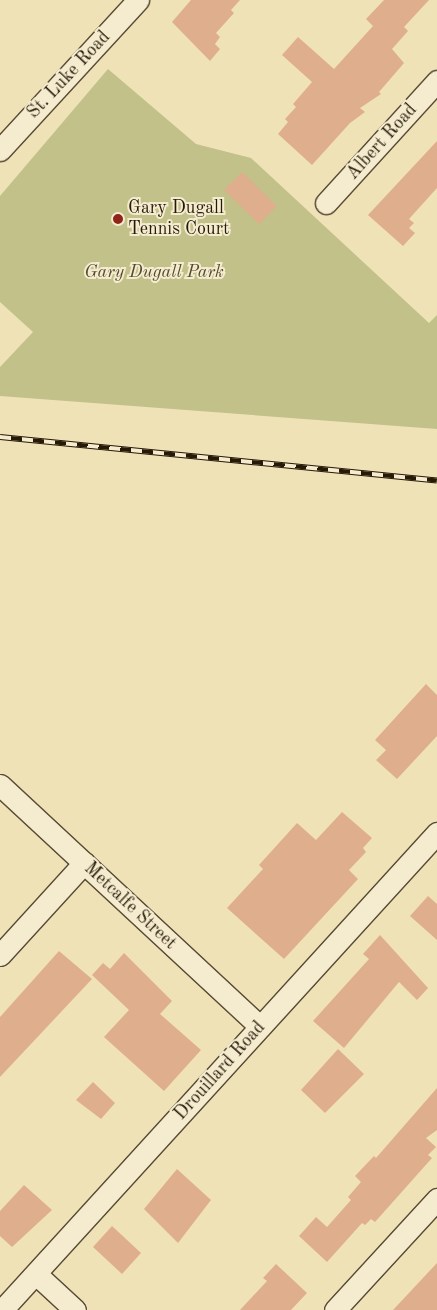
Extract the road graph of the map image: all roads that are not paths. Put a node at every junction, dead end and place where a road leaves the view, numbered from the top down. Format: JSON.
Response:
{"nodes":[{"id":1,"x":138,"y":0,"type":"edge"},
{"id":2,"x":437,"y":82,"type":"edge"},
{"id":3,"x":0,"y":150,"type":"edge"},
{"id":4,"x":326,"y":203,"type":"dead end"},
{"id":5,"x":0,"y":785,"type":"edge"},
{"id":6,"x":437,"y":833,"type":"edge"},
{"id":7,"x":84,"y":863,"type":"junction"},
{"id":8,"x":0,"y":955,"type":"edge"},
{"id":9,"x":260,"y":1027,"type":"junction"},
{"id":10,"x":437,"y":1199,"type":"edge"},
{"id":11,"x":36,"y":1274,"type":"junction"},
{"id":12,"x":2,"y":1310,"type":"edge"},
{"id":13,"x":75,"y":1310,"type":"edge"},
{"id":14,"x":335,"y":1310,"type":"edge"}],
"edges":[{"from":1,"to":3,"type":"street","name":"St. Luke Road"},
{"from":2,"to":4,"type":"street","name":"Albert Road"},
{"from":5,"to":7,"type":"street","name":"Metcalfe Street"},
{"from":6,"to":9,"type":"street","name":"Drouillard Road"},
{"from":7,"to":8,"type":"street"},
{"from":7,"to":9,"type":"street","name":"Metcalfe Street"},
{"from":9,"to":11,"type":"street","name":"Drouillard Road"},
{"from":10,"to":14,"type":"street"},
{"from":11,"to":12,"type":"street","name":"Drouillard Road"},
{"from":11,"to":13,"type":"street"}]}
